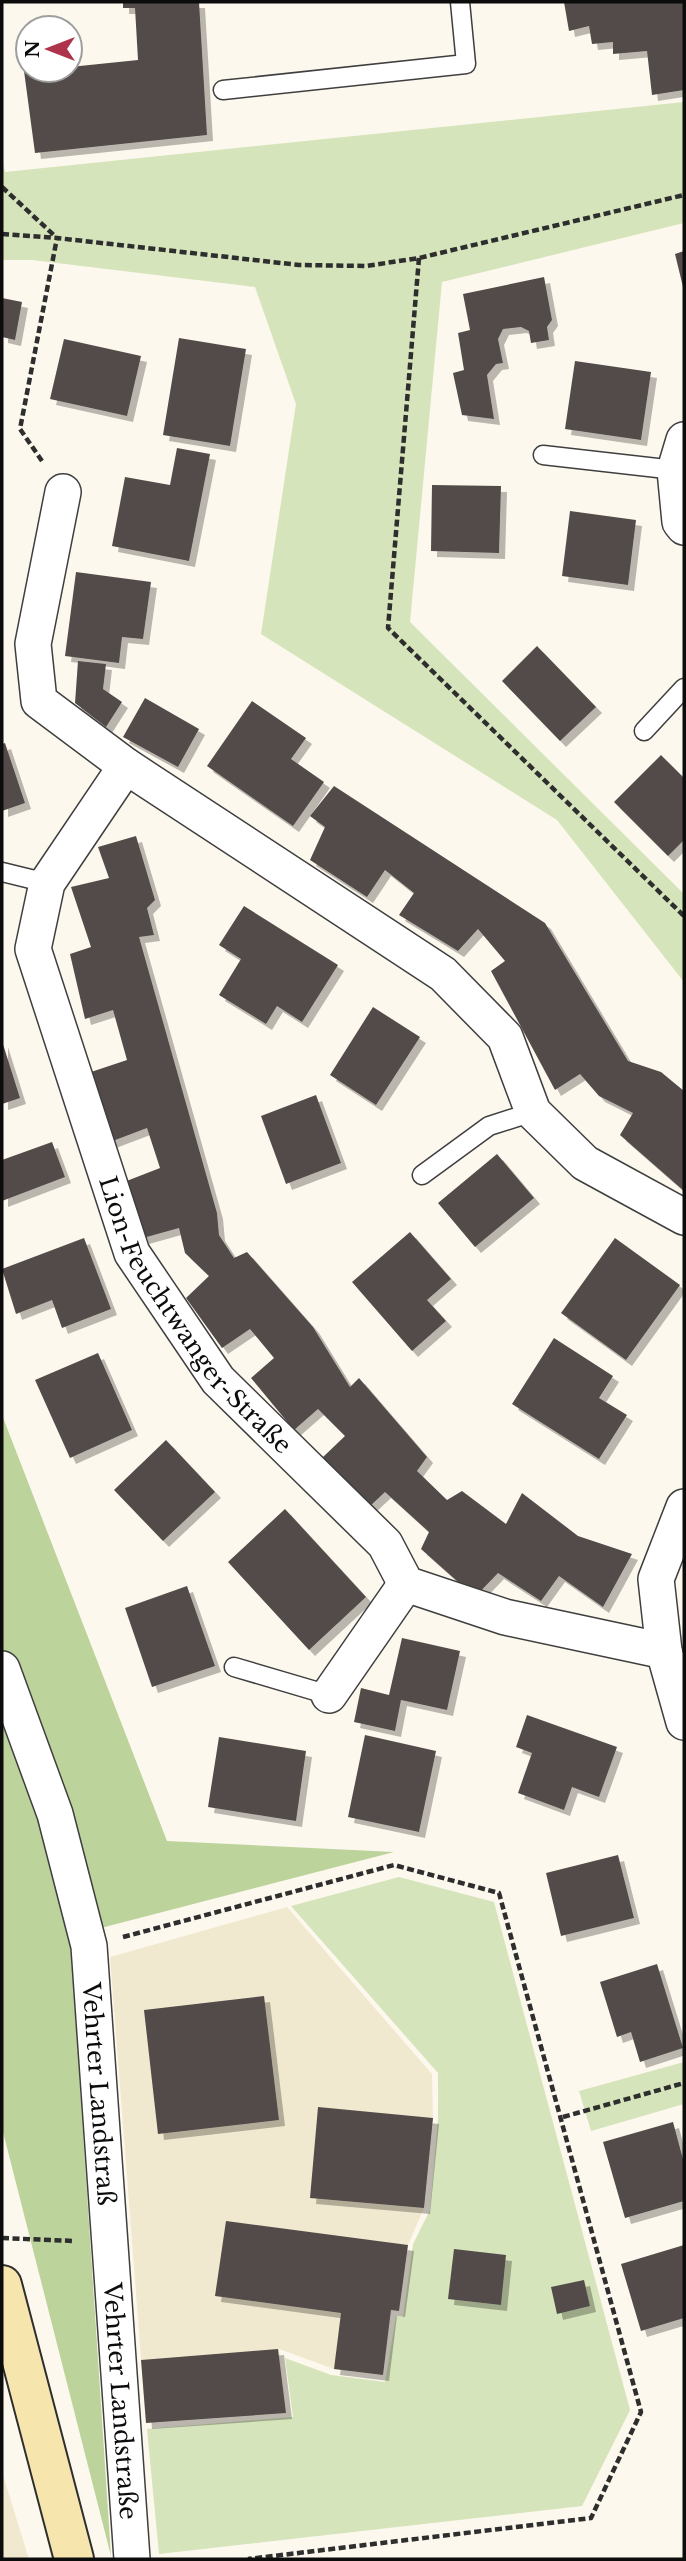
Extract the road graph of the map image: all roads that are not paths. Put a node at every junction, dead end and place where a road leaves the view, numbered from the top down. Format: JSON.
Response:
{"nodes":[{"id":1,"x":460,"y":2,"type":"edge"},
{"id":2,"x":223,"y":90,"type":"dead end"},
{"id":3,"x":543,"y":455,"type":"dead end"},
{"id":4,"x":680,"y":455,"type":"edge"},
{"id":5,"x":62,"y":492,"type":"road end"},
{"id":6,"x":684,"y":527,"type":"edge"},
{"id":7,"x":684,"y":688,"type":"edge"},
{"id":8,"x":644,"y":731,"type":"dead end"},
{"id":9,"x":126,"y":766,"type":"junction"},
{"id":10,"x":2,"y":872,"type":"edge"},
{"id":11,"x":47,"y":883,"type":"junction"},
{"id":12,"x":533,"y":1112,"type":"junction"},
{"id":13,"x":422,"y":1175,"type":"dead end"},
{"id":14,"x":684,"y":1217,"type":"edge"},
{"id":15,"x":684,"y":1507,"type":"edge"},
{"id":16,"x":406,"y":1584,"type":"junction"},
{"id":17,"x":664,"y":1651,"type":"junction"},
{"id":18,"x":234,"y":1667,"type":"dead end"},
{"id":19,"x":2,"y":1669,"type":"edge"},
{"id":20,"x":329,"y":1695,"type":"joint"},
{"id":21,"x":684,"y":1722,"type":"edge"},
{"id":22,"x":109,"y":2242,"type":"joint"},
{"id":23,"x":2,"y":2285,"type":"edge"},
{"id":24,"x":74,"y":2559,"type":"edge"},
{"id":25,"x":132,"y":2559,"type":"edge"}],
"edges":[{"from":1,"to":2,"type":"lane"},
{"from":3,"to":4,"type":"lane"},
{"from":4,"to":6,"type":"street"},
{"from":5,"to":9,"type":"street"},
{"from":7,"to":8,"type":"lane"},
{"from":9,"to":11,"type":"street","name":"Lion-Feuchtwanger-Straße"},
{"from":9,"to":12,"type":"street"},
{"from":10,"to":11,"type":"lane"},
{"from":11,"to":16,"type":"street","name":"Lion-Feuchtwanger-Straße"},
{"from":12,"to":13,"type":"lane"},
{"from":12,"to":14,"type":"street"},
{"from":15,"to":17,"type":"street"},
{"from":16,"to":17,"type":"street"},
{"from":16,"to":20,"type":"street"},
{"from":17,"to":21,"type":"street"},
{"from":18,"to":20,"type":"lane"},
{"from":19,"to":22,"type":"street","name":"Vehrter Landstraß"},
{"from":22,"to":25,"type":"street","name":"Vehrter Landstraße"},
{"from":23,"to":24,"type":"main road"}]}
